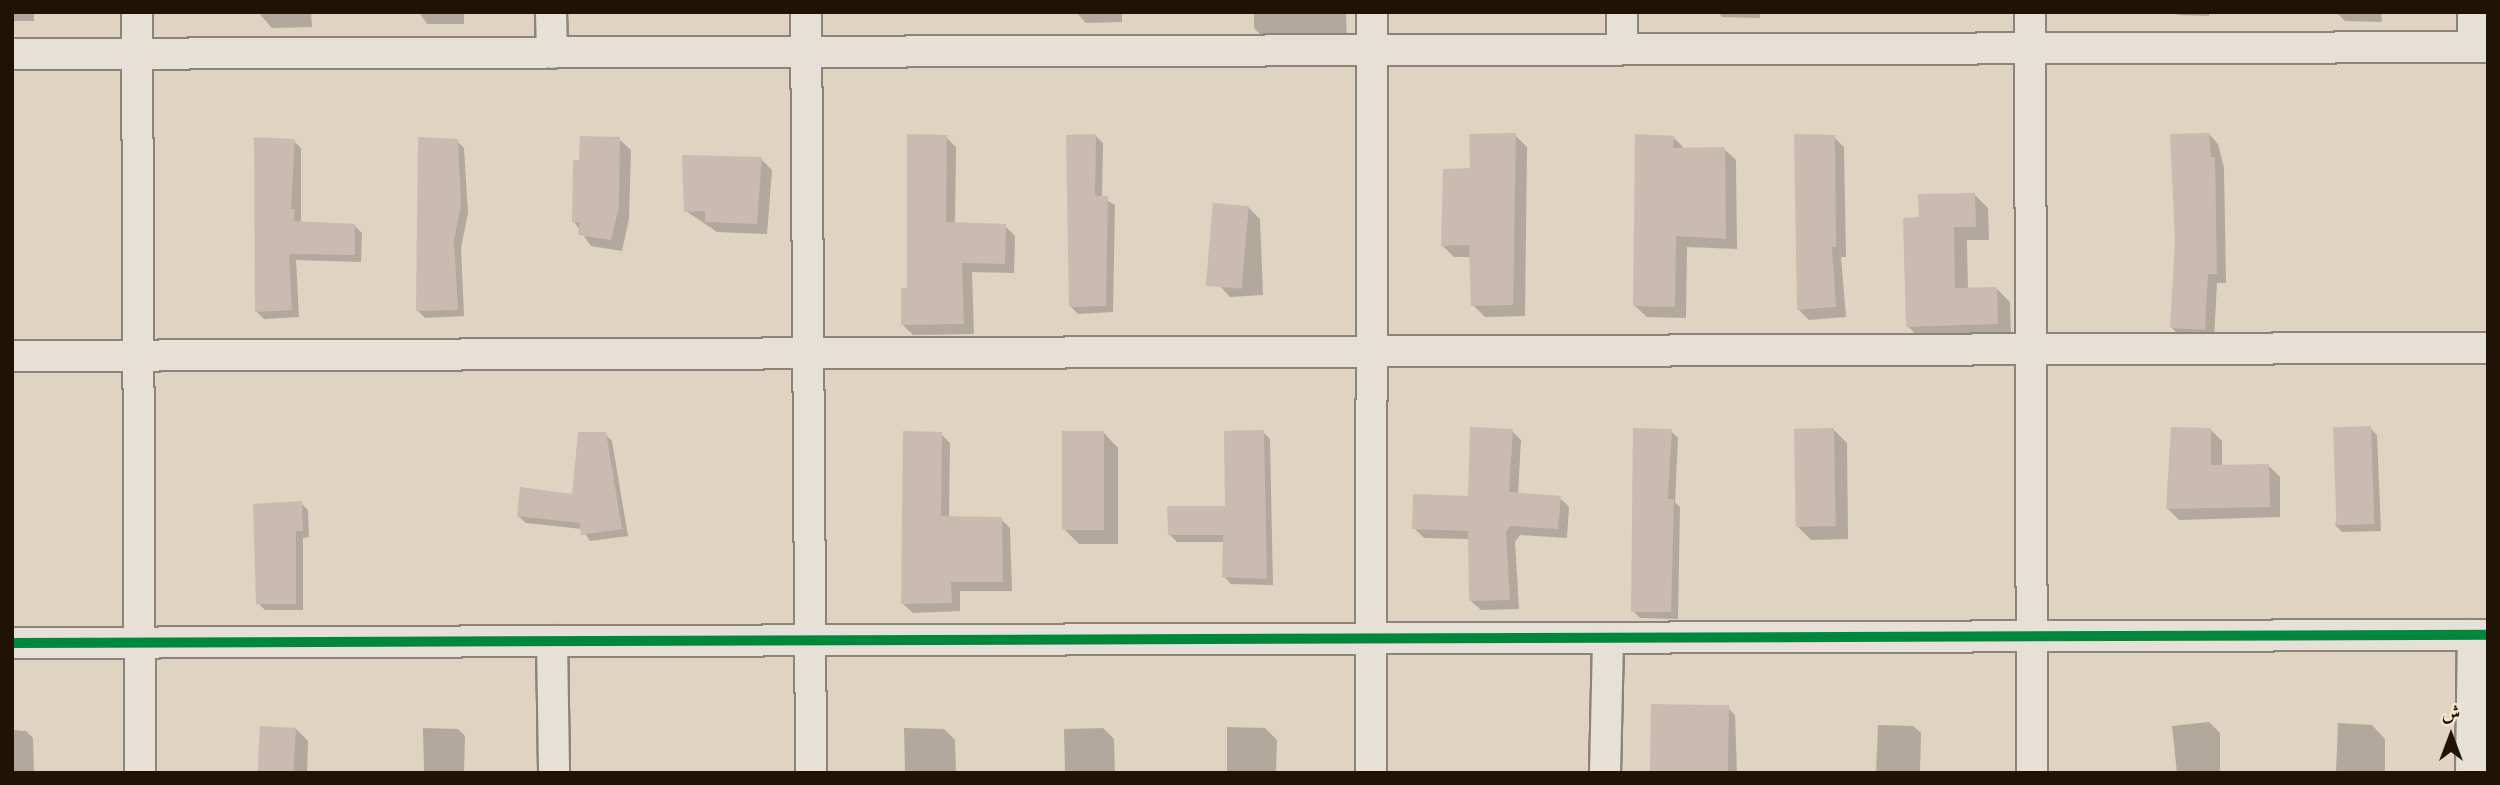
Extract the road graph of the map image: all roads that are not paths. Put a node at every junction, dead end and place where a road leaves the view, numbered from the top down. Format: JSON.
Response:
{"nodes":[{"id":1,"x":137,"y":12,"type":"edge"},
{"id":2,"x":551,"y":12,"type":"edge"},
{"id":3,"x":806,"y":12,"type":"edge"},
{"id":4,"x":1372,"y":12,"type":"edge"},
{"id":5,"x":1622,"y":12,"type":"edge"},
{"id":6,"x":2030,"y":12,"type":"edge"},
{"id":7,"x":2473,"y":12,"type":"edge"},
{"id":8,"x":2480,"y":47,"type":"edge"},
{"id":9,"x":2030,"y":48,"type":"junction"},
{"id":10,"x":1622,"y":49,"type":"junction"},
{"id":11,"x":1373,"y":50,"type":"junction"},
{"id":12,"x":806,"y":52,"type":"junction"},
{"id":13,"x":552,"y":53,"type":"junction"},
{"id":14,"x":12,"y":54,"type":"edge"},
{"id":15,"x":137,"y":54,"type":"junction"},
{"id":16,"x":2488,"y":348,"type":"edge"},
{"id":17,"x":2030,"y":349,"type":"junction"},
{"id":18,"x":1373,"y":352,"type":"junction"},
{"id":19,"x":806,"y":353,"type":"junction"},
{"id":20,"x":12,"y":356,"type":"edge"},
{"id":21,"x":136,"y":356,"type":"junction"},
{"id":22,"x":2480,"y":635,"type":"edge"},
{"id":23,"x":2030,"y":636,"type":"junction"},
{"id":24,"x":1374,"y":638,"type":"junction"},
{"id":25,"x":1608,"y":638,"type":"junction"},
{"id":26,"x":552,"y":641,"type":"junction"},
{"id":27,"x":811,"y":641,"type":"junction"},
{"id":28,"x":12,"y":643,"type":"edge"},
{"id":29,"x":136,"y":643,"type":"junction"},
{"id":30,"x":140,"y":773,"type":"edge"},
{"id":31,"x":554,"y":773,"type":"edge"},
{"id":32,"x":811,"y":773,"type":"edge"},
{"id":33,"x":1371,"y":773,"type":"edge"},
{"id":34,"x":1605,"y":773,"type":"edge"},
{"id":35,"x":2032,"y":773,"type":"edge"},
{"id":36,"x":2471,"y":773,"type":"edge"}],
"edges":[{"from":1,"to":15,"type":"street"},
{"from":2,"to":13,"type":"street"},
{"from":3,"to":12,"type":"street"},
{"from":4,"to":11,"type":"street"},
{"from":5,"to":10,"type":"street"},
{"from":6,"to":9,"type":"street"},
{"from":7,"to":8,"type":"street"},
{"from":8,"to":9,"type":"street"},
{"from":9,"to":10,"type":"street"},
{"from":9,"to":17,"type":"street"},
{"from":10,"to":11,"type":"street"},
{"from":11,"to":12,"type":"street"},
{"from":11,"to":18,"type":"street"},
{"from":12,"to":13,"type":"street"},
{"from":12,"to":19,"type":"street"},
{"from":13,"to":15,"type":"street"},
{"from":14,"to":15,"type":"street"},
{"from":15,"to":21,"type":"street"},
{"from":16,"to":17,"type":"street"},
{"from":17,"to":18,"type":"street"},
{"from":17,"to":23,"type":"street"},
{"from":18,"to":19,"type":"street"},
{"from":18,"to":24,"type":"street"},
{"from":19,"to":21,"type":"street"},
{"from":19,"to":27,"type":"street"},
{"from":20,"to":21,"type":"street"},
{"from":21,"to":29,"type":"street"},
{"from":22,"to":23,"type":"street"},
{"from":22,"to":36,"type":"street"},
{"from":23,"to":25,"type":"street"},
{"from":23,"to":35,"type":"street"},
{"from":24,"to":25,"type":"street"},
{"from":24,"to":27,"type":"street"},
{"from":24,"to":33,"type":"street"},
{"from":25,"to":34,"type":"street"},
{"from":26,"to":27,"type":"street"},
{"from":26,"to":29,"type":"street"},
{"from":26,"to":31,"type":"street"},
{"from":27,"to":32,"type":"street"},
{"from":28,"to":29,"type":"street"},
{"from":29,"to":30,"type":"street"}]}
